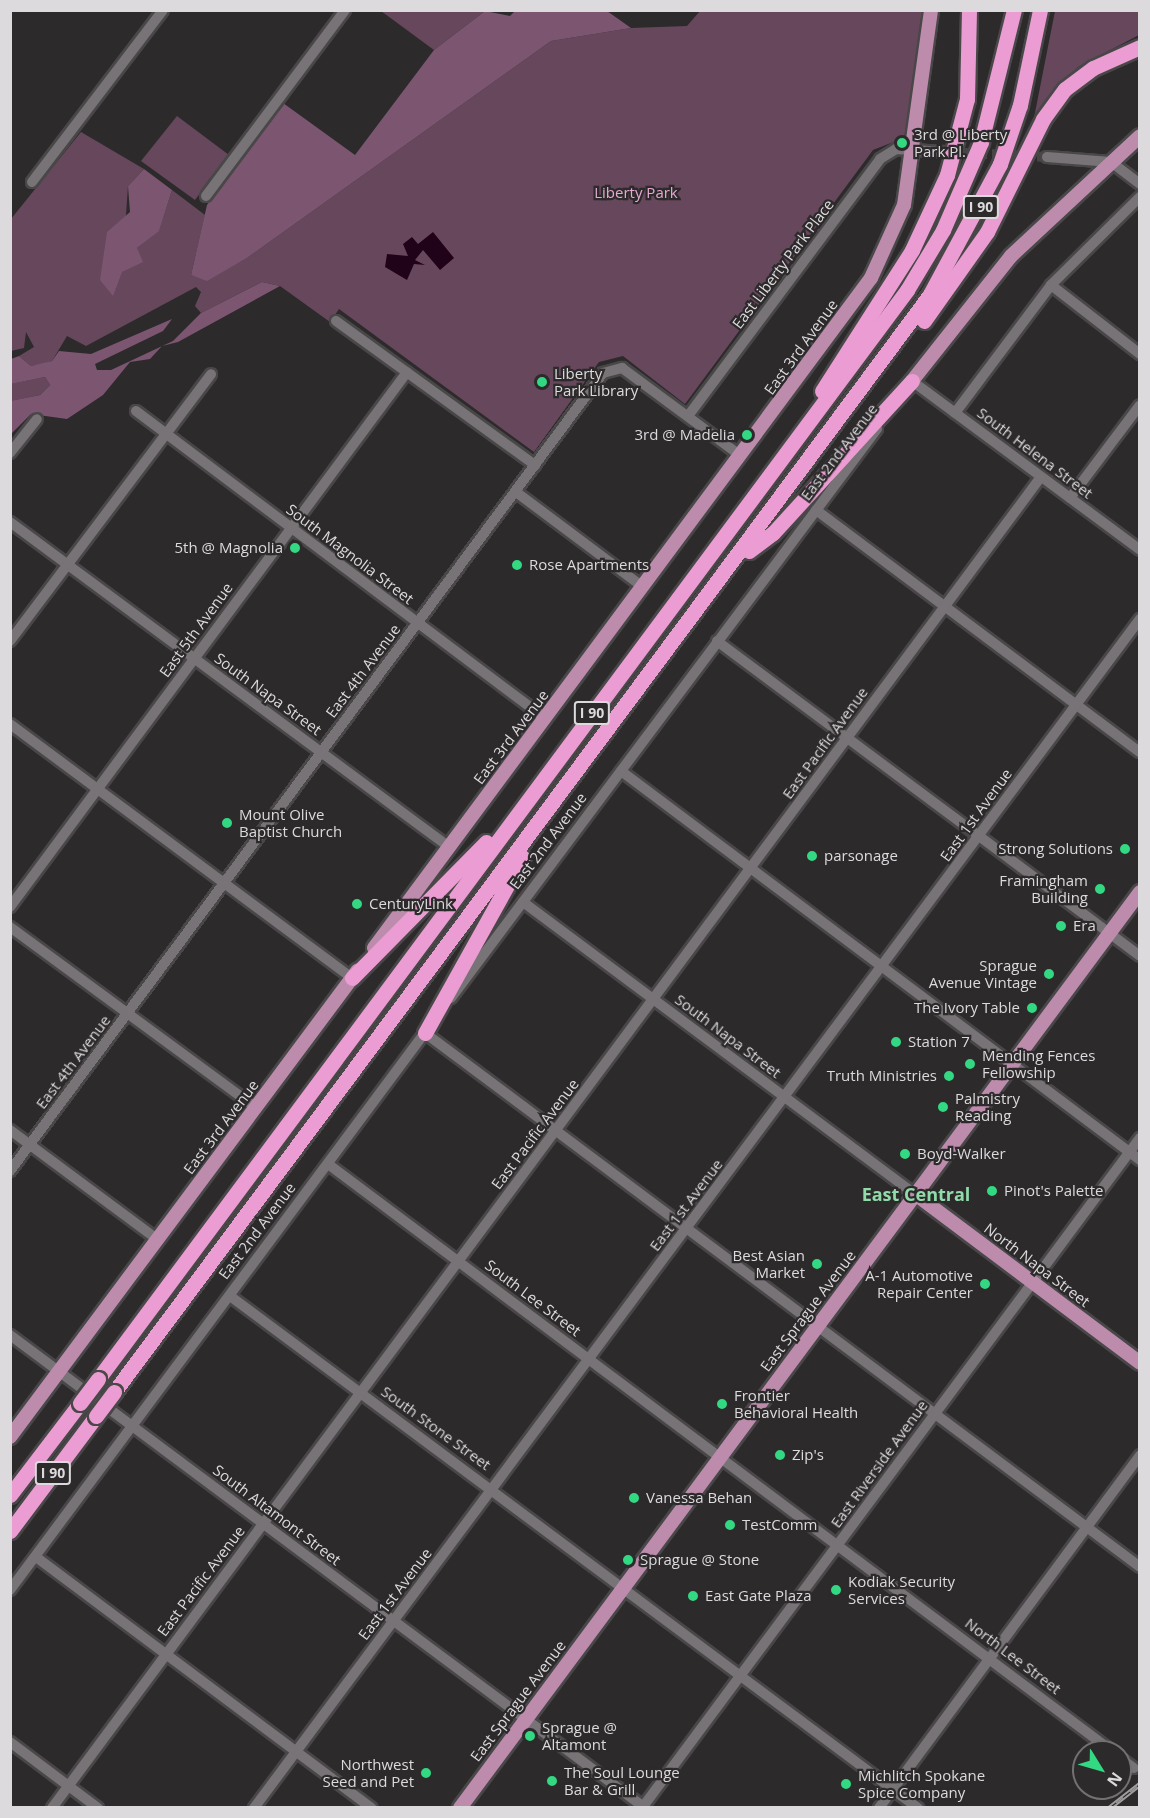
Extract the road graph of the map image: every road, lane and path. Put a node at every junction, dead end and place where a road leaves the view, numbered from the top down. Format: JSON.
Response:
{"nodes":[{"id":1,"x":163,"y":10,"type":"edge"},
{"id":2,"x":345,"y":10,"type":"edge"},
{"id":3,"x":931,"y":10,"type":"edge"},
{"id":4,"x":969,"y":10,"type":"edge"},
{"id":5,"x":1014,"y":10,"type":"edge"},
{"id":6,"x":1040,"y":10,"type":"edge"},
{"id":7,"x":1140,"y":47,"type":"edge"},
{"id":8,"x":1140,"y":136,"type":"edge"},
{"id":9,"x":915,"y":150,"type":"junction"},
{"id":10,"x":944,"y":152,"type":"tunnel mouth"},
{"id":11,"x":1047,"y":157,"type":"tunnel mouth"},
{"id":12,"x":1110,"y":162,"type":"junction"},
{"id":13,"x":32,"y":182,"type":"dead end"},
{"id":14,"x":1140,"y":184,"type":"edge"},
{"id":15,"x":206,"y":196,"type":"dead end"},
{"id":16,"x":1140,"y":197,"type":"edge"},
{"id":17,"x":1051,"y":285,"type":"junction"},
{"id":18,"x":336,"y":321,"type":"dead end"},
{"id":19,"x":1140,"y":354,"type":"edge"},
{"id":20,"x":407,"y":372,"type":"junction"},
{"id":21,"x":211,"y":374,"type":"dead end"},
{"id":22,"x":869,"y":380,"type":"junction"},
{"id":23,"x":912,"y":381,"type":"junction"},
{"id":24,"x":1140,"y":405,"type":"edge"},
{"id":25,"x":136,"y":411,"type":"dead end"},
{"id":26,"x":955,"y":413,"type":"junction"},
{"id":27,"x":688,"y":416,"type":"junction"},
{"id":28,"x":37,"y":419,"type":"dead end"},
{"id":29,"x":166,"y":434,"type":"junction"},
{"id":30,"x":10,"y":453,"type":"edge"},
{"id":31,"x":782,"y":455,"type":"junction"},
{"id":32,"x":741,"y":456,"type":"junction"},
{"id":33,"x":535,"y":465,"type":"junction"},
{"id":34,"x":1041,"y":477,"type":"junction"},
{"id":35,"x":516,"y":492,"type":"junction"},
{"id":36,"x":1070,"y":498,"type":"junction"},
{"id":37,"x":816,"y":510,"type":"junction"},
{"id":38,"x":10,"y":522,"type":"edge"},
{"id":39,"x":290,"y":528,"type":"junction"},
{"id":40,"x":1140,"y":550,"type":"edge"},
{"id":41,"x":737,"y":560,"type":"junction"},
{"id":42,"x":70,"y":564,"type":"junction"},
{"id":43,"x":643,"y":587,"type":"junction"},
{"id":44,"x":944,"y":607,"type":"junction"},
{"id":45,"x":1140,"y":619,"type":"edge"},
{"id":46,"x":418,"y":623,"type":"junction"},
{"id":47,"x":10,"y":641,"type":"edge"},
{"id":48,"x":717,"y":641,"type":"junction"},
{"id":49,"x":194,"y":658,"type":"junction"},
{"id":50,"x":1076,"y":705,"type":"junction"},
{"id":51,"x":546,"y":718,"type":"junction"},
{"id":52,"x":10,"y":724,"type":"edge"},
{"id":53,"x":847,"y":738,"type":"junction"},
{"id":54,"x":321,"y":752,"type":"junction"},
{"id":55,"x":1140,"y":752,"type":"edge"},
{"id":56,"x":621,"y":771,"type":"junction"},
{"id":57,"x":96,"y":789,"type":"junction"},
{"id":58,"x":524,"y":803,"type":"junction"},
{"id":59,"x":535,"y":829,"type":"junction"},
{"id":60,"x":980,"y":835,"type":"junction"},
{"id":61,"x":449,"y":848,"type":"junction"},
{"id":62,"x":751,"y":868,"type":"junction"},
{"id":63,"x":224,"y":883,"type":"junction"},
{"id":64,"x":1140,"y":892,"type":"edge"},
{"id":65,"x":523,"y":902,"type":"junction"},
{"id":66,"x":10,"y":907,"type":"edge"},
{"id":67,"x":10,"y":927,"type":"edge"},
{"id":68,"x":1109,"y":933,"type":"junction"},
{"id":69,"x":1140,"y":956,"type":"edge"},
{"id":70,"x":882,"y":967,"type":"junction"},
{"id":71,"x":352,"y":978,"type":"junction"},
{"id":72,"x":654,"y":1000,"type":"junction"},
{"id":73,"x":128,"y":1014,"type":"junction"},
{"id":74,"x":425,"y":1033,"type":"junction"},
{"id":75,"x":1012,"y":1064,"type":"junction"},
{"id":76,"x":785,"y":1098,"type":"junction"},
{"id":77,"x":256,"y":1108,"type":"junction"},
{"id":78,"x":10,"y":1130,"type":"edge"},
{"id":79,"x":556,"y":1131,"type":"junction"},
{"id":80,"x":1140,"y":1138,"type":"edge"},
{"id":81,"x":30,"y":1145,"type":"junction"},
{"id":82,"x":1129,"y":1152,"type":"junction"},
{"id":83,"x":1140,"y":1160,"type":"edge"},
{"id":84,"x":328,"y":1164,"type":"junction"},
{"id":85,"x":10,"y":1171,"type":"edge"},
{"id":86,"x":915,"y":1194,"type":"junction"},
{"id":87,"x":687,"y":1229,"type":"junction"},
{"id":88,"x":158,"y":1239,"type":"junction"},
{"id":89,"x":458,"y":1261,"type":"junction"},
{"id":90,"x":1032,"y":1282,"type":"junction"},
{"id":91,"x":230,"y":1296,"type":"junction"},
{"id":92,"x":817,"y":1326,"type":"junction"},
{"id":93,"x":10,"y":1335,"type":"edge"},
{"id":94,"x":590,"y":1359,"type":"junction"},
{"id":95,"x":1140,"y":1363,"type":"edge"},
{"id":96,"x":60,"y":1372,"type":"junction"},
{"id":97,"x":360,"y":1393,"type":"junction"},
{"id":98,"x":935,"y":1413,"type":"junction"},
{"id":99,"x":133,"y":1426,"type":"junction"},
{"id":100,"x":10,"y":1437,"type":"edge"},
{"id":101,"x":1140,"y":1455,"type":"edge"},
{"id":102,"x":720,"y":1456,"type":"junction"},
{"id":103,"x":494,"y":1489,"type":"junction"},
{"id":104,"x":10,"y":1495,"type":"edge"},
{"id":105,"x":263,"y":1523,"type":"junction"},
{"id":106,"x":1088,"y":1528,"type":"junction"},
{"id":107,"x":10,"y":1531,"type":"edge"},
{"id":108,"x":839,"y":1543,"type":"junction"},
{"id":109,"x":36,"y":1557,"type":"junction"},
{"id":110,"x":1140,"y":1567,"type":"edge"},
{"id":111,"x":625,"y":1586,"type":"junction"},
{"id":112,"x":10,"y":1590,"type":"edge"},
{"id":113,"x":394,"y":1621,"type":"junction"},
{"id":114,"x":167,"y":1652,"type":"junction"},
{"id":115,"x":990,"y":1658,"type":"junction"},
{"id":116,"x":742,"y":1675,"type":"junction"},
{"id":117,"x":525,"y":1719,"type":"junction"},
{"id":118,"x":1097,"y":1740,"type":"edge"},
{"id":119,"x":10,"y":1742,"type":"edge"},
{"id":120,"x":296,"y":1751,"type":"junction"},
{"id":121,"x":68,"y":1785,"type":"junction"},
{"id":122,"x":894,"y":1789,"type":"junction"},
{"id":123,"x":644,"y":1807,"type":"edge"},
{"id":124,"x":52,"y":1808,"type":"edge"},
{"id":125,"x":98,"y":1808,"type":"edge"},
{"id":126,"x":254,"y":1808,"type":"edge"},
{"id":127,"x":372,"y":1808,"type":"edge"},
{"id":128,"x":460,"y":1808,"type":"edge"},
{"id":129,"x":879,"y":1808,"type":"edge"},
{"id":130,"x":918,"y":1808,"type":"edge"}],
"edges":[{"from":1,"to":13,"type":"street"},
{"from":2,"to":15,"type":"street"},
{"from":3,"to":9,"type":"main road","name":"East 3rd Avenue"},
{"from":4,"to":31,"type":"highway"},
{"from":5,"to":31,"type":"highway","number":"I 90"},
{"from":6,"to":22,"type":"highway","number":"I 90"},
{"from":7,"to":22,"type":"highway"},
{"from":8,"to":12,"type":"main road","name":"East 2nd Avenue"},
{"from":9,"to":10,"type":"street","name":"East Liberty Park Place"},
{"from":9,"to":27,"type":"street","name":"East Liberty Park Place"},
{"from":9,"to":32,"type":"main road","name":"East 3rd Avenue"},
{"from":11,"to":12,"type":"street"},
{"from":12,"to":14,"type":"street"},
{"from":12,"to":23,"type":"main road","name":"East 2nd Avenue"},
{"from":16,"to":17,"type":"street"},
{"from":17,"to":19,"type":"street"},
{"from":17,"to":26,"type":"street"},
{"from":18,"to":20,"type":"street"},
{"from":20,"to":33,"type":"street"},
{"from":20,"to":39,"type":"street","name":"East 5th Avenue"},
{"from":21,"to":29,"type":"street"},
{"from":22,"to":41,"type":"highway","number":"I 90"},
{"from":23,"to":26,"type":"street","name":"South Helena Street"},
{"from":23,"to":37,"type":"street","name":"East 2nd Avenue"},
{"from":23,"to":41,"type":"highway"},
{"from":24,"to":36,"type":"street"},
{"from":25,"to":29,"type":"street","name":"South Magnolia Street"},
{"from":26,"to":34,"type":"street","name":"South Helena Street"},
{"from":27,"to":32,"type":"street"},
{"from":27,"to":33,"type":"street","name":"East 4th Avenue"},
{"from":28,"to":30,"type":"street"},
{"from":29,"to":39,"type":"street","name":"South Magnolia Street"},
{"from":29,"to":42,"type":"street"},
{"from":31,"to":58,"type":"highway","number":"I 90"},
{"from":32,"to":43,"type":"main road","name":"East 3rd Avenue"},
{"from":33,"to":35,"type":"street","name":"East 4th Avenue"},
{"from":34,"to":36,"type":"street","name":"South Helena Street"},
{"from":34,"to":44,"type":"street","name":"East Pacific Avenue"},
{"from":35,"to":43,"type":"street"},
{"from":35,"to":46,"type":"street","name":"East 4th Avenue"},
{"from":36,"to":40,"type":"street","name":"South Helena Street"},
{"from":37,"to":44,"type":"street"},
{"from":37,"to":48,"type":"street","name":"East 2nd Avenue"},
{"from":38,"to":42,"type":"street","name":"South Napa Street"},
{"from":39,"to":46,"type":"street","name":"South Magnolia Street"},
{"from":39,"to":49,"type":"street","name":"East 5th Avenue"},
{"from":41,"to":59,"type":"highway","number":"I 90"},
{"from":42,"to":47,"type":"street"},
{"from":42,"to":49,"type":"street","name":"South Napa Street"},
{"from":43,"to":51,"type":"main road","name":"East 3rd Avenue"},
{"from":44,"to":50,"type":"street"},
{"from":44,"to":53,"type":"street","name":"East Pacific Avenue"},
{"from":45,"to":50,"type":"street","name":"East 1st Avenue"},
{"from":46,"to":51,"type":"street","name":"South Magnolia Street"},
{"from":46,"to":54,"type":"street","name":"East 4th Avenue"},
{"from":48,"to":53,"type":"street"},
{"from":48,"to":56,"type":"street","name":"East 2nd Avenue"},
{"from":49,"to":54,"type":"street","name":"South Napa Street"},
{"from":49,"to":57,"type":"street","name":"East 5th Avenue"},
{"from":50,"to":55,"type":"street"},
{"from":50,"to":60,"type":"street","name":"East 1st Avenue"},
{"from":51,"to":61,"type":"main road","name":"East 3rd Avenue"},
{"from":52,"to":57,"type":"street"},
{"from":53,"to":60,"type":"street"},
{"from":53,"to":62,"type":"street","name":"East Pacific Avenue"},
{"from":54,"to":61,"type":"street","name":"South Napa Street"},
{"from":54,"to":63,"type":"street","name":"East 4th Avenue"},
{"from":56,"to":62,"type":"street"},
{"from":56,"to":65,"type":"street","name":"East 2nd Avenue"},
{"from":57,"to":63,"type":"street"},
{"from":57,"to":66,"type":"street","name":"East 5th Avenue"},
{"from":58,"to":71,"type":"highway"},
{"from":58,"to":104,"type":"highway","number":"I 90","bridge":true},
{"from":59,"to":74,"type":"highway"},
{"from":59,"to":107,"type":"highway","number":"I 90","bridge":true},
{"from":60,"to":68,"type":"street"},
{"from":60,"to":70,"type":"street","name":"East 1st Avenue"},
{"from":61,"to":71,"type":"main road","name":"East 3rd Avenue"},
{"from":62,"to":70,"type":"street"},
{"from":62,"to":72,"type":"street","name":"East Pacific Avenue"},
{"from":63,"to":71,"type":"street"},
{"from":63,"to":73,"type":"street","name":"East 4th Avenue"},
{"from":64,"to":68,"type":"main road","name":"East Sprague Avenue"},
{"from":65,"to":72,"type":"street","name":"South Napa Street"},
{"from":65,"to":74,"type":"street","name":"East 2nd Avenue"},
{"from":67,"to":73,"type":"street"},
{"from":68,"to":69,"type":"street"},
{"from":68,"to":75,"type":"main road","name":"East Sprague Avenue"},
{"from":70,"to":75,"type":"street"},
{"from":70,"to":76,"type":"street","name":"East 1st Avenue"},
{"from":71,"to":77,"type":"main road","name":"East 3rd Avenue"},
{"from":72,"to":76,"type":"street","name":"South Napa Street"},
{"from":72,"to":79,"type":"street","name":"East Pacific Avenue"},
{"from":73,"to":77,"type":"street"},
{"from":73,"to":81,"type":"street","name":"East 4th Avenue"},
{"from":74,"to":79,"type":"street"},
{"from":74,"to":84,"type":"street","name":"East 2nd Avenue"},
{"from":75,"to":82,"type":"street"},
{"from":75,"to":86,"type":"main road","name":"East Sprague Avenue"},
{"from":76,"to":86,"type":"street","name":"South Napa Street"},
{"from":76,"to":87,"type":"street","name":"East 1st Avenue"},
{"from":77,"to":88,"type":"main road","name":"East 3rd Avenue"},
{"from":78,"to":81,"type":"street"},
{"from":79,"to":87,"type":"street"},
{"from":79,"to":89,"type":"street","name":"East Pacific Avenue"},
{"from":80,"to":82,"type":"street","name":"East Riverside Avenue"},
{"from":81,"to":85,"type":"street","name":"East 4th Avenue"},
{"from":81,"to":88,"type":"street"},
{"from":82,"to":83,"type":"street"},
{"from":82,"to":90,"type":"street","name":"East Riverside Avenue"},
{"from":84,"to":89,"type":"street","name":"South Lee Street"},
{"from":84,"to":91,"type":"street","name":"East 2nd Avenue"},
{"from":86,"to":90,"type":"main road","name":"North Napa Street"},
{"from":86,"to":92,"type":"main road","name":"East Sprague Avenue"},
{"from":87,"to":92,"type":"street"},
{"from":87,"to":94,"type":"street","name":"East 1st Avenue"},
{"from":88,"to":96,"type":"main road","name":"East 3rd Avenue"},
{"from":89,"to":94,"type":"street","name":"South Lee Street"},
{"from":89,"to":97,"type":"street","name":"East Pacific Avenue"},
{"from":90,"to":95,"type":"main road","name":"North Napa Street"},
{"from":90,"to":98,"type":"street","name":"East Riverside Avenue"},
{"from":91,"to":97,"type":"street","name":"South Stone Street"},
{"from":91,"to":99,"type":"street","name":"East 2nd Avenue"},
{"from":92,"to":98,"type":"street"},
{"from":92,"to":102,"type":"main road","name":"East Sprague Avenue"},
{"from":93,"to":96,"type":"street","name":"South Altamont Street"},
{"from":94,"to":102,"type":"street","name":"South Lee Street"},
{"from":94,"to":103,"type":"street","name":"East 1st Avenue"},
{"from":96,"to":99,"type":"street","name":"South Altamont Street"},
{"from":96,"to":100,"type":"main road","name":"East 3rd Avenue"},
{"from":97,"to":103,"type":"street","name":"South Stone Street"},
{"from":97,"to":105,"type":"street","name":"East Pacific Avenue"},
{"from":98,"to":106,"type":"street"},
{"from":98,"to":108,"type":"street","name":"East Riverside Avenue"},
{"from":99,"to":105,"type":"street","name":"South Altamont Street"},
{"from":99,"to":109,"type":"street","name":"East 2nd Avenue"},
{"from":101,"to":106,"type":"street"},
{"from":102,"to":108,"type":"street","name":"North Lee Street"},
{"from":102,"to":111,"type":"main road","name":"East Sprague Avenue"},
{"from":103,"to":111,"type":"street","name":"South Stone Street"},
{"from":103,"to":113,"type":"street","name":"East 1st Avenue"},
{"from":105,"to":113,"type":"street","name":"South Altamont Street"},
{"from":105,"to":114,"type":"street","name":"East Pacific Avenue"},
{"from":106,"to":110,"type":"street"},
{"from":106,"to":115,"type":"street"},
{"from":108,"to":115,"type":"street","name":"North Lee Street"},
{"from":108,"to":116,"type":"street","name":"East Riverside Avenue"},
{"from":109,"to":112,"type":"street","name":"East 2nd Avenue"},
{"from":109,"to":114,"type":"street"},
{"from":111,"to":116,"type":"street","name":"South Stone Street"},
{"from":111,"to":117,"type":"main road","name":"East Sprague Avenue"},
{"from":113,"to":117,"type":"street","name":"South Altamont Street"},
{"from":113,"to":120,"type":"street","name":"East 1st Avenue"},
{"from":114,"to":120,"type":"street"},
{"from":114,"to":121,"type":"street","name":"East Pacific Avenue"},
{"from":115,"to":118,"type":"street","name":"North Lee Street"},
{"from":115,"to":122,"type":"street"},
{"from":116,"to":122,"type":"street","name":"South Stone Street"},
{"from":116,"to":123,"type":"street","name":"East Riverside Avenue"},
{"from":117,"to":123,"type":"street","name":"South Altamont Street"},
{"from":117,"to":128,"type":"main road","name":"East Sprague Avenue"},
{"from":119,"to":121,"type":"street"},
{"from":120,"to":126,"type":"street","name":"East 1st Avenue"},
{"from":120,"to":127,"type":"street"},
{"from":121,"to":124,"type":"street","name":"East Pacific Avenue"},
{"from":121,"to":125,"type":"street"},
{"from":122,"to":129,"type":"street"},
{"from":122,"to":130,"type":"street","name":"South Stone Street"}]}
